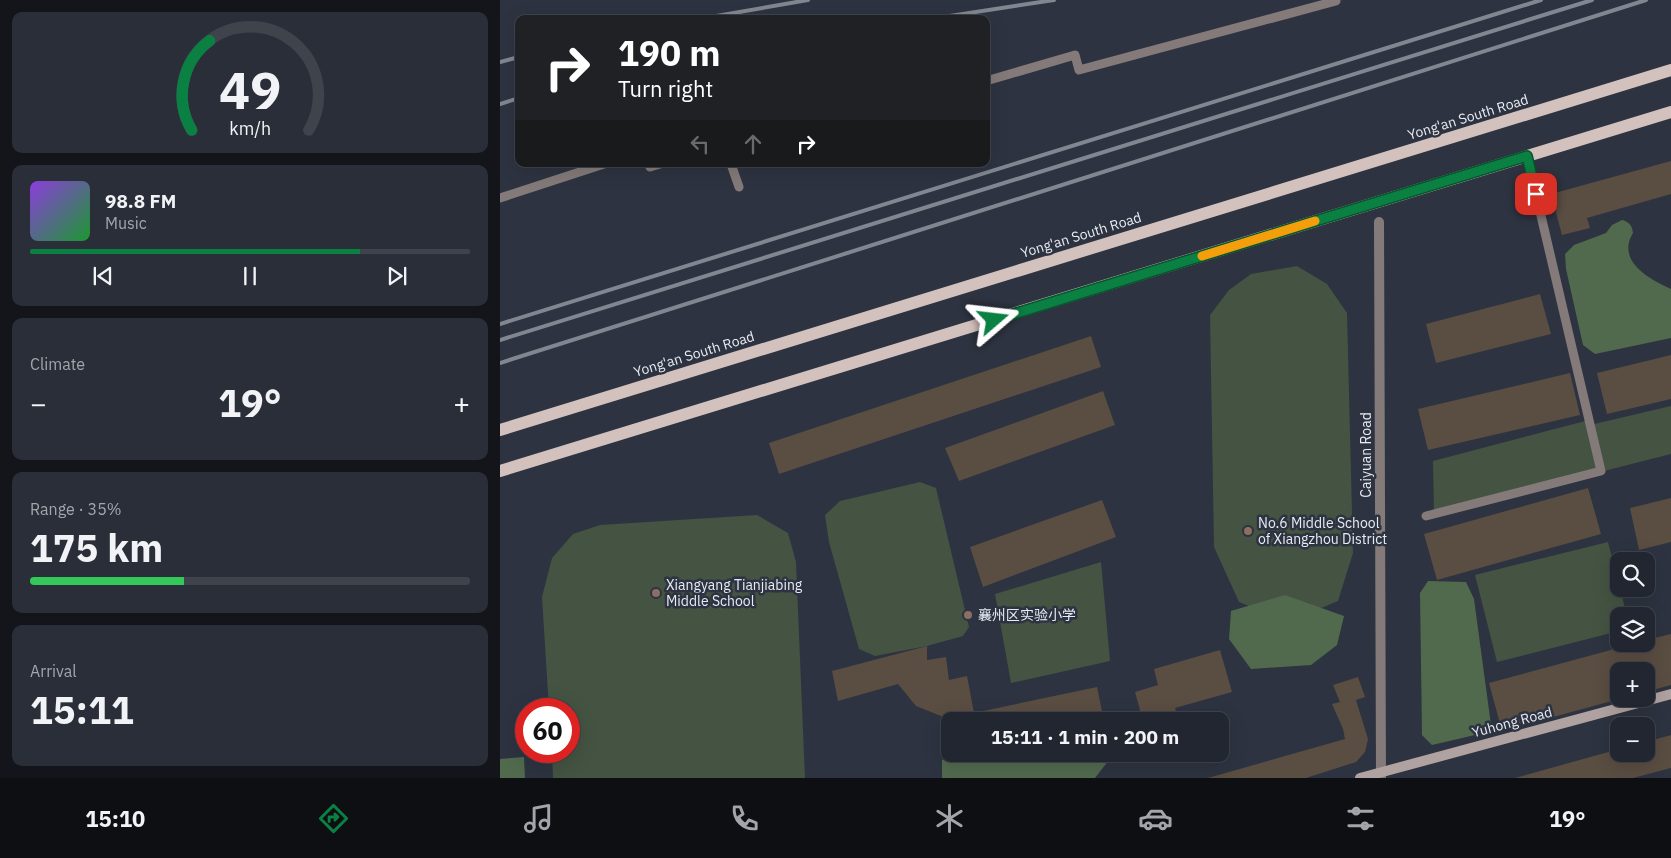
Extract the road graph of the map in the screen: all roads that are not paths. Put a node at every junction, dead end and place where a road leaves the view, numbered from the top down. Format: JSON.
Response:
{"nodes":[{"id":1,"x":1336,"y":1,"type":"dead end"},
{"id":2,"x":1671,"y":70,"type":"edge"},
{"id":3,"x":990,"y":79,"type":"edge"},
{"id":4,"x":1671,"y":112,"type":"edge"},
{"id":5,"x":1527,"y":156,"type":"junction"},
{"id":6,"x":595,"y":167,"type":"edge"},
{"id":7,"x":732,"y":167,"type":"edge"},
{"id":8,"x":738,"y":188,"type":"dead end"},
{"id":9,"x":500,"y":198,"type":"edge"},
{"id":10,"x":1379,"y":222,"type":"dead end"},
{"id":11,"x":500,"y":430,"type":"edge"},
{"id":12,"x":500,"y":471,"type":"edge"},
{"id":13,"x":1426,"y":516,"type":"dead end"},
{"id":14,"x":1671,"y":694,"type":"edge"},
{"id":15,"x":1381,"y":775,"type":"edge"},
{"id":16,"x":1360,"y":778,"type":"edge"}],
"edges":[{"from":1,"to":3,"type":"lane"},
{"from":2,"to":11,"type":"main road","name":"Yong'an South Road"},
{"from":4,"to":5,"type":"main road"},
{"from":5,"to":12,"type":"main road"},
{"from":5,"to":13,"type":"lane"},
{"from":6,"to":9,"type":"lane"},
{"from":7,"to":8,"type":"lane"},
{"from":10,"to":15,"type":"street","name":"Caiyuan Road"},
{"from":14,"to":15,"type":"street","name":"Yuhong Road"},
{"from":15,"to":16,"type":"street","name":"Yuhong Road"}]}
